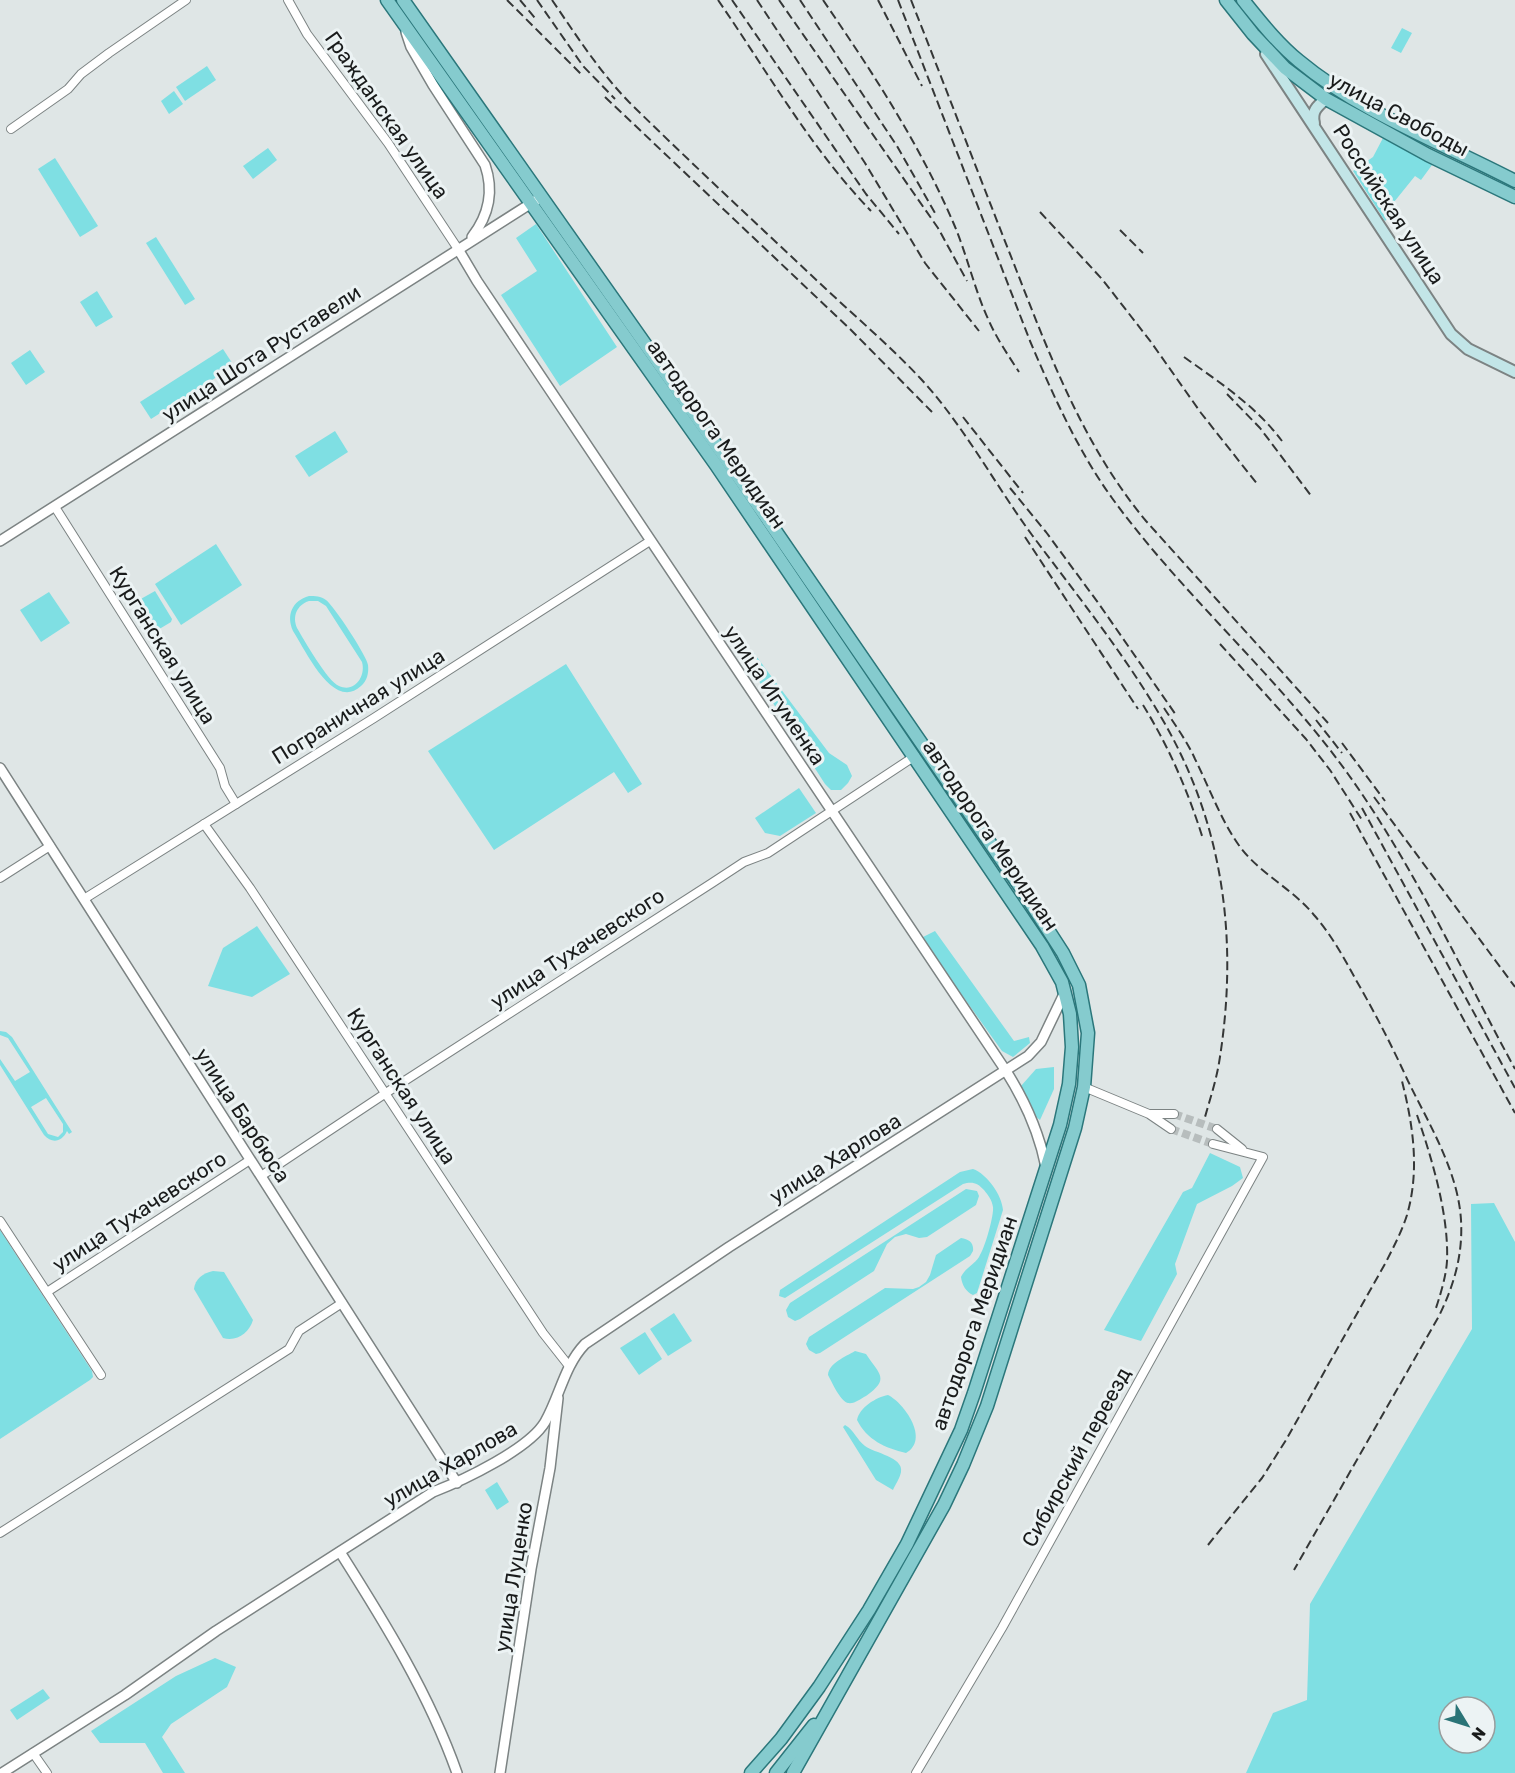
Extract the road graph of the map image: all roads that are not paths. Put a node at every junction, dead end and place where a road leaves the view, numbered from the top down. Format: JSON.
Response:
{"nodes":[{"id":1,"x":186,"y":0,"type":"edge"},
{"id":2,"x":288,"y":0,"type":"edge"},
{"id":3,"x":387,"y":0,"type":"edge"},
{"id":4,"x":403,"y":0,"type":"edge"},
{"id":5,"x":1226,"y":0,"type":"edge"},
{"id":6,"x":1243,"y":0,"type":"edge"},
{"id":7,"x":403,"y":23,"type":"junction"},
{"id":8,"x":1253,"y":33,"type":"junction"},
{"id":9,"x":1326,"y":99,"type":"junction"},
{"id":10,"x":1315,"y":126,"type":"junction"},
{"id":11,"x":11,"y":129,"type":"dead end"},
{"id":12,"x":1515,"y":181,"type":"edge"},
{"id":13,"x":1515,"y":197,"type":"edge"},
{"id":14,"x":536,"y":200,"type":"junction"},
{"id":15,"x":463,"y":247,"type":"junction"},
{"id":16,"x":1515,"y":372,"type":"edge"},
{"id":17,"x":55,"y":507,"type":"junction"},
{"id":18,"x":0,"y":541,"type":"edge"},
{"id":19,"x":650,"y":541,"type":"junction"},
{"id":20,"x":915,"y":756,"type":"junction"},
{"id":21,"x":0,"y":768,"type":"edge"},
{"id":22,"x":236,"y":804,"type":"junction"},
{"id":23,"x":832,"y":811,"type":"junction"},
{"id":24,"x":204,"y":824,"type":"junction"},
{"id":25,"x":50,"y":846,"type":"junction"},
{"id":26,"x":0,"y":878,"type":"edge"},
{"id":27,"x":84,"y":899,"type":"junction"},
{"id":28,"x":1065,"y":992,"type":"junction"},
{"id":29,"x":1006,"y":1071,"type":"junction"},
{"id":30,"x":1084,"y":1087,"type":"junction"},
{"id":31,"x":385,"y":1093,"type":"junction"},
{"id":32,"x":1149,"y":1114,"type":"junction"},
{"id":33,"x":1174,"y":1114,"type":"tunnel mouth"},
{"id":34,"x":1171,"y":1129,"type":"tunnel mouth"},
{"id":35,"x":1217,"y":1129,"type":"tunnel mouth"},
{"id":36,"x":1213,"y":1144,"type":"tunnel mouth"},
{"id":37,"x":1245,"y":1152,"type":"junction"},
{"id":38,"x":250,"y":1160,"type":"junction"},
{"id":39,"x":1046,"y":1167,"type":"junction"},
{"id":40,"x":261,"y":1176,"type":"junction"},
{"id":41,"x":0,"y":1221,"type":"edge"},
{"id":42,"x":47,"y":1292,"type":"junction"},
{"id":43,"x":342,"y":1303,"type":"junction"},
{"id":44,"x":569,"y":1366,"type":"junction"},
{"id":45,"x":101,"y":1375,"type":"dead end"},
{"id":46,"x":560,"y":1387,"type":"junction"},
{"id":47,"x":538,"y":1433,"type":"junction"},
{"id":48,"x":553,"y":1446,"type":"junction"},
{"id":49,"x":457,"y":1483,"type":"junction"},
{"id":50,"x":0,"y":1533,"type":"edge"},
{"id":51,"x":340,"y":1552,"type":"junction"},
{"id":52,"x":845,"y":1679,"type":"junction"},
{"id":53,"x":33,"y":1753,"type":"junction"},
{"id":54,"x":2,"y":1773,"type":"edge"},
{"id":55,"x":47,"y":1773,"type":"edge"},
{"id":56,"x":457,"y":1773,"type":"edge"},
{"id":57,"x":500,"y":1773,"type":"edge"},
{"id":58,"x":751,"y":1773,"type":"edge"},
{"id":59,"x":776,"y":1773,"type":"edge"},
{"id":60,"x":793,"y":1773,"type":"edge"},
{"id":61,"x":916,"y":1773,"type":"edge"}],
"edges":[{"from":1,"to":11,"type":"street"},
{"from":2,"to":15,"type":"street","name":"Гражданская улица"},
{"from":3,"to":7,"type":"main road","name":"автодорога Меридиан"},
{"from":4,"to":14,"type":"main road","name":"автодорога Меридиан"},
{"from":5,"to":8,"type":"main road","name":"улица Свободы"},
{"from":6,"to":12,"type":"main road","name":"улица Свободы"},
{"from":7,"to":14,"type":"main road","name":"автодорога Меридиан"},
{"from":7,"to":15,"type":"street"},
{"from":8,"to":9,"type":"main road","name":"улица Свободы"},
{"from":8,"to":10,"type":"main road","name":"Российская улица"},
{"from":9,"to":10,"type":"main road"},
{"from":9,"to":13,"type":"main road","name":"улица Свободы"},
{"from":10,"to":16,"type":"main road","name":"Российская улица"},
{"from":14,"to":15,"type":"street","name":"улица Шота Руставели"},
{"from":14,"to":20,"type":"main road","name":"автодорога Меридиан"},
{"from":14,"to":30,"type":"main road","name":"автодорога Меридиан"},
{"from":15,"to":17,"type":"street","name":"улица Шота Руставели"},
{"from":15,"to":19,"type":"street","name":"улица Игуменка"},
{"from":17,"to":18,"type":"street","name":"улица Шота Руставели"},
{"from":17,"to":22,"type":"street","name":"Курганская улица"},
{"from":19,"to":22,"type":"street","name":"Пограничная улица"},
{"from":19,"to":23,"type":"street","name":"улица Игуменка"},
{"from":20,"to":23,"type":"street","name":"улица Тухачевского"},
{"from":20,"to":28,"type":"main road","name":"автодорога Меридиан"},
{"from":21,"to":25,"type":"street","name":"улица Барбюса"},
{"from":22,"to":24,"type":"street","name":"Пограничная улица"},
{"from":23,"to":29,"type":"street","name":"улица Игуменка"},
{"from":23,"to":31,"type":"street","name":"улица Тухачевского"},
{"from":24,"to":27,"type":"street","name":"Пограничная улица"},
{"from":24,"to":31,"type":"street","name":"Курганская улица"},
{"from":25,"to":26,"type":"street"},
{"from":25,"to":27,"type":"street","name":"улица Барбюса"},
{"from":27,"to":38,"type":"street","name":"улица Барбюса"},
{"from":28,"to":29,"type":"street","name":"улица Харлова"},
{"from":28,"to":39,"type":"main road","name":"автодорога Меридиан"},
{"from":29,"to":39,"type":"street","name":"улица Игуменка"},
{"from":29,"to":44,"type":"street","name":"улица Харлова"},
{"from":30,"to":32,"type":"street"},
{"from":30,"to":52,"type":"main road","name":"автодорога Меридиан"},
{"from":31,"to":40,"type":"street","name":"улица Тухачевского"},
{"from":31,"to":44,"type":"street","name":"Курганская улица"},
{"from":32,"to":33,"type":"street"},
{"from":32,"to":34,"type":"street"},
{"from":35,"to":37,"type":"street"},
{"from":36,"to":37,"type":"street"},
{"from":37,"to":61,"type":"street","name":"Сибирский переезд"},
{"from":38,"to":40,"type":"street","name":"улица Барбюса"},
{"from":38,"to":42,"type":"street","name":"улица Тухачевского"},
{"from":39,"to":58,"type":"main road","name":"автодорога Меридиан"},
{"from":40,"to":43,"type":"street","name":"улица Барбюса"},
{"from":41,"to":42,"type":"street"},
{"from":42,"to":45,"type":"street"},
{"from":43,"to":49,"type":"street","name":"улица Барбюса"},
{"from":43,"to":50,"type":"street"},
{"from":44,"to":46,"type":"street","name":"улица Харлова"},
{"from":46,"to":47,"type":"street","name":"улица Харлова"},
{"from":46,"to":48,"type":"street","name":"улица Луценко"},
{"from":47,"to":48,"type":"street"},
{"from":47,"to":49,"type":"street","name":"улица Харлова"},
{"from":48,"to":57,"type":"street","name":"улица Луценко"},
{"from":49,"to":51,"type":"street","name":"улица Харлова"},
{"from":51,"to":53,"type":"street","name":"улица Харлова"},
{"from":51,"to":56,"type":"street"},
{"from":52,"to":59,"type":"main road"},
{"from":52,"to":60,"type":"main road"},
{"from":53,"to":54,"type":"street","name":"улица Харлова"},
{"from":53,"to":55,"type":"street"}]}
